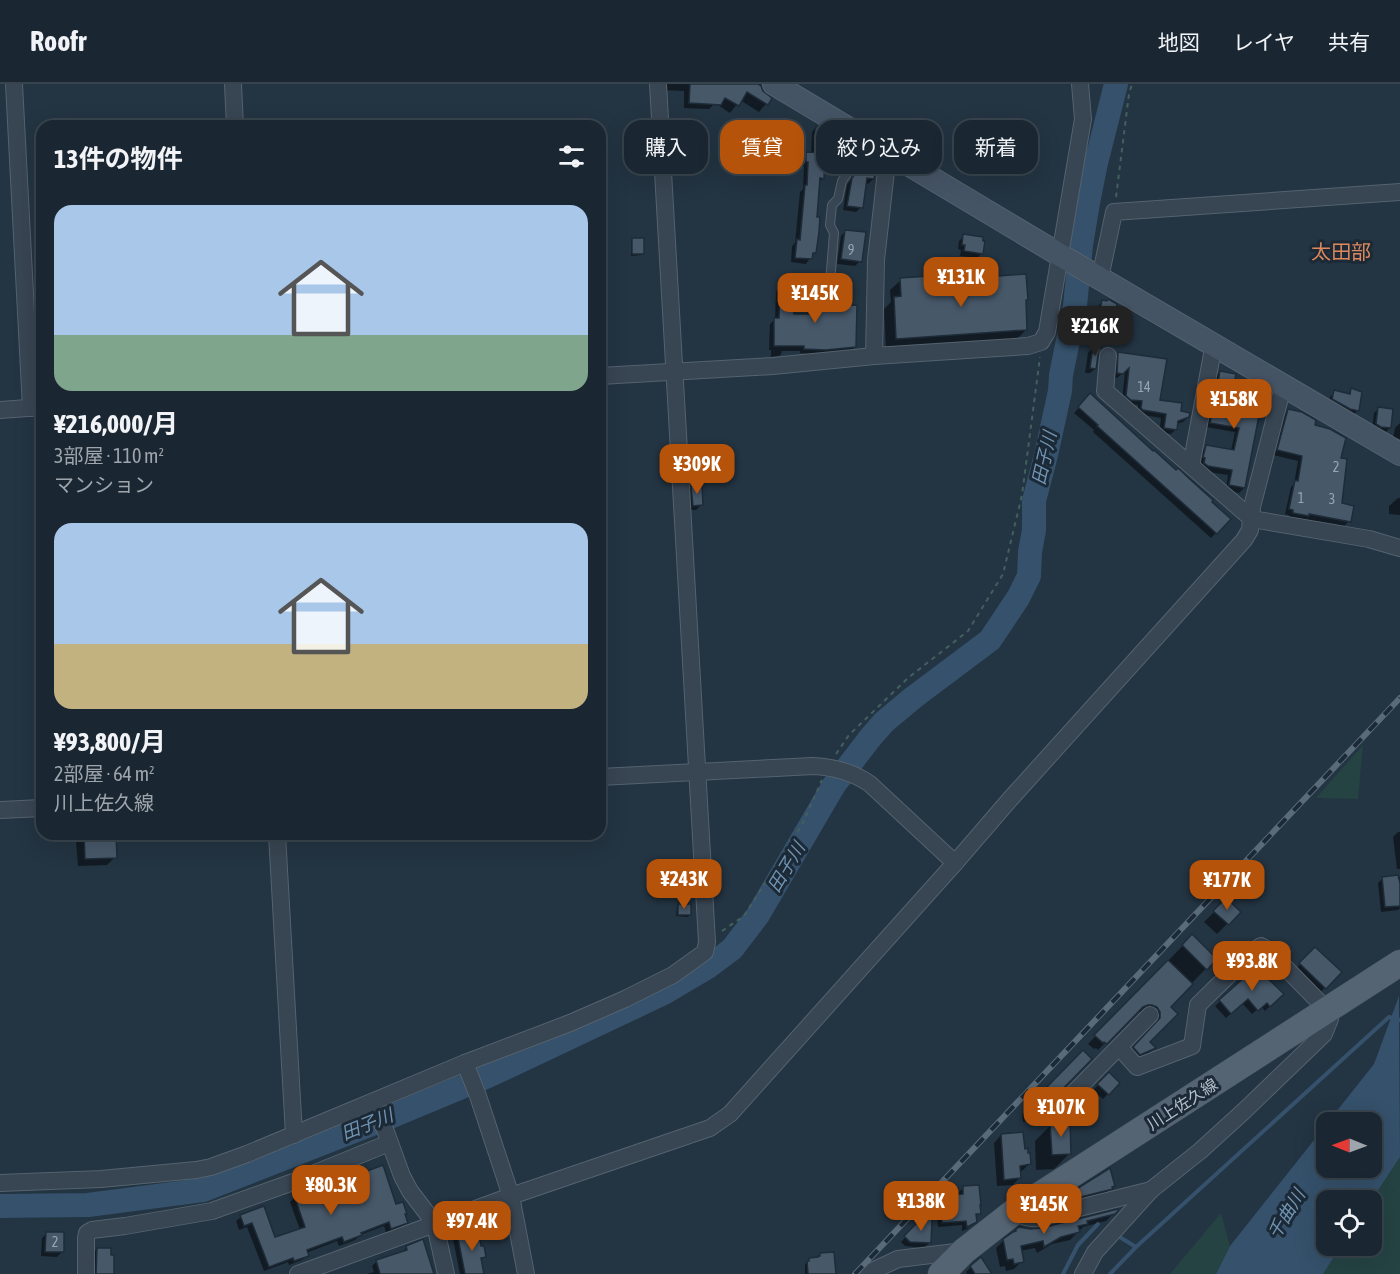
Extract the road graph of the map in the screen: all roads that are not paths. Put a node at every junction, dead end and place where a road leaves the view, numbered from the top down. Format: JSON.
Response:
{"nodes":[{"id":1,"x":14,"y":84,"type":"edge"},
{"id":2,"x":233,"y":84,"type":"edge"},
{"id":3,"x":658,"y":84,"type":"edge"},
{"id":4,"x":774,"y":84,"type":"edge"},
{"id":5,"x":1080,"y":84,"type":"edge"},
{"id":6,"x":235,"y":120,"type":"edge"},
{"id":7,"x":833,"y":120,"type":"edge"},
{"id":8,"x":847,"y":174,"type":"edge"},
{"id":9,"x":886,"y":174,"type":"edge"},
{"id":10,"x":924,"y":174,"type":"edge"},
{"id":11,"x":1400,"y":192,"type":"edge"},
{"id":12,"x":1063,"y":257,"type":"junction"},
{"id":13,"x":1096,"y":275,"type":"junction"},
{"id":14,"x":830,"y":283,"type":"dead end"},
{"id":15,"x":1214,"y":344,"type":"junction"},
{"id":16,"x":874,"y":356,"type":"junction"},
{"id":17,"x":1108,"y":356,"type":"dead end"},
{"id":18,"x":674,"y":372,"type":"junction"},
{"id":19,"x":606,"y":376,"type":"edge"},
{"id":20,"x":1283,"y":386,"type":"junction"},
{"id":21,"x":36,"y":408,"type":"edge"},
{"id":22,"x":0,"y":411,"type":"edge"},
{"id":23,"x":1400,"y":454,"type":"edge"},
{"id":24,"x":1191,"y":466,"type":"junction"},
{"id":25,"x":1252,"y":519,"type":"junction"},
{"id":26,"x":1400,"y":548,"type":"edge"},
{"id":27,"x":698,"y":771,"type":"junction"},
{"id":28,"x":606,"y":777,"type":"edge"},
{"id":29,"x":36,"y":808,"type":"edge"},
{"id":30,"x":0,"y":810,"type":"edge"},
{"id":31,"x":277,"y":840,"type":"edge"},
{"id":32,"x":955,"y":863,"type":"junction"},
{"id":33,"x":1400,"y":963,"type":"edge"},
{"id":34,"x":1327,"y":1010,"type":"junction"},
{"id":35,"x":1150,"y":1015,"type":"dead end"},
{"id":36,"x":1119,"y":1047,"type":"junction"},
{"id":37,"x":466,"y":1067,"type":"junction"},
{"id":38,"x":1044,"y":1101,"type":"dead end"},
{"id":39,"x":374,"y":1106,"type":"junction"},
{"id":40,"x":294,"y":1135,"type":"junction"},
{"id":41,"x":387,"y":1137,"type":"junction"},
{"id":42,"x":0,"y":1184,"type":"edge"},
{"id":43,"x":1151,"y":1190,"type":"junction"},
{"id":44,"x":511,"y":1196,"type":"junction"},
{"id":45,"x":1015,"y":1211,"type":"junction"},
{"id":46,"x":433,"y":1225,"type":"junction"},
{"id":47,"x":964,"y":1251,"type":"junction"},
{"id":48,"x":86,"y":1274,"type":"edge"},
{"id":49,"x":298,"y":1274,"type":"edge"},
{"id":50,"x":446,"y":1274,"type":"edge"},
{"id":51,"x":526,"y":1274,"type":"edge"},
{"id":52,"x":866,"y":1274,"type":"edge"},
{"id":53,"x":941,"y":1274,"type":"edge"},
{"id":54,"x":1083,"y":1274,"type":"edge"}],
"edges":[{"from":1,"to":21,"type":"street"},
{"from":2,"to":6,"type":"street"},
{"from":3,"to":18,"type":"street"},
{"from":4,"to":7,"type":"street"},
{"from":5,"to":12,"type":"street"},
{"from":8,"to":14,"type":"lane"},
{"from":9,"to":16,"type":"street"},
{"from":10,"to":12,"type":"street"},
{"from":11,"to":13,"type":"street"},
{"from":12,"to":13,"type":"street"},
{"from":12,"to":16,"type":"street"},
{"from":13,"to":15,"type":"street"},
{"from":15,"to":20,"type":"street"},
{"from":15,"to":24,"type":"street"},
{"from":16,"to":18,"type":"street"},
{"from":17,"to":24,"type":"street"},
{"from":18,"to":19,"type":"street"},
{"from":18,"to":27,"type":"street"},
{"from":20,"to":23,"type":"street"},
{"from":20,"to":25,"type":"street"},
{"from":21,"to":22,"type":"street"},
{"from":24,"to":25,"type":"street"},
{"from":25,"to":26,"type":"street"},
{"from":25,"to":32,"type":"street"},
{"from":27,"to":28,"type":"street"},
{"from":27,"to":32,"type":"street"},
{"from":27,"to":37,"type":"street"},
{"from":29,"to":30,"type":"street"},
{"from":31,"to":40,"type":"street"},
{"from":32,"to":44,"type":"street"},
{"from":33,"to":34,"type":"main road","name":"川上佐久線"},
{"from":34,"to":36,"type":"street"},
{"from":34,"to":43,"type":"street"},
{"from":34,"to":45,"type":"main road","name":"川上佐久線"},
{"from":35,"to":36,"type":"street"},
{"from":36,"to":38,"type":"street"},
{"from":37,"to":39,"type":"street"},
{"from":37,"to":44,"type":"street"},
{"from":39,"to":40,"type":"street"},
{"from":39,"to":41,"type":"street"},
{"from":40,"to":42,"type":"street"},
{"from":41,"to":46,"type":"street"},
{"from":41,"to":48,"type":"street"},
{"from":43,"to":45,"type":"street"},
{"from":43,"to":54,"type":"street"},
{"from":44,"to":46,"type":"street"},
{"from":44,"to":51,"type":"street"},
{"from":45,"to":47,"type":"main road","name":"川上佐久線"},
{"from":46,"to":49,"type":"street"},
{"from":46,"to":50,"type":"street"},
{"from":47,"to":52,"type":"street"},
{"from":47,"to":53,"type":"main road","name":"川上佐久線"}]}
